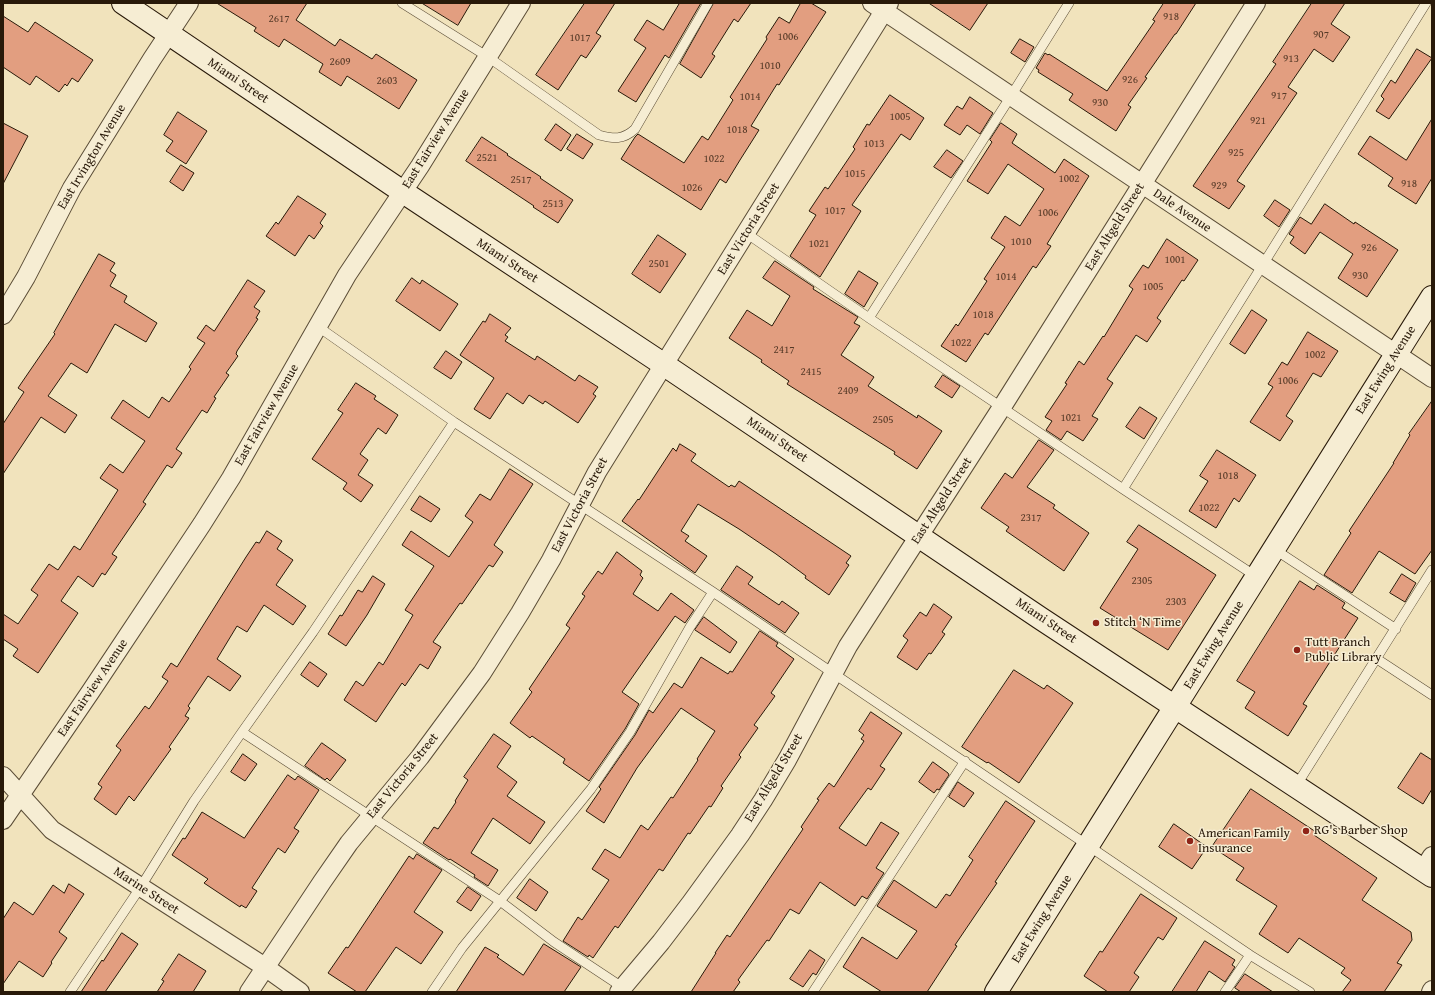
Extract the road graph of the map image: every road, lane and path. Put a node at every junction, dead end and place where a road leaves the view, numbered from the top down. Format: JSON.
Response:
{"nodes":[{"id":1,"x":123,"y":3,"type":"edge"},
{"id":2,"x":189,"y":3,"type":"edge"},
{"id":3,"x":402,"y":3,"type":"edge"},
{"id":4,"x":521,"y":3,"type":"edge"},
{"id":5,"x":708,"y":3,"type":"edge"},
{"id":6,"x":1069,"y":3,"type":"edge"},
{"id":7,"x":1256,"y":3,"type":"edge"},
{"id":8,"x":1426,"y":3,"type":"edge"},
{"id":9,"x":882,"y":6,"type":"edge"},
{"id":10,"x":168,"y":34,"type":"junction"},
{"id":11,"x":488,"y":57,"type":"junction"},
{"id":12,"x":1011,"y":96,"type":"junction"},
{"id":13,"x":1142,"y":184,"type":"junction"},
{"id":14,"x":403,"y":192,"type":"junction"},
{"id":15,"x":746,"y":233,"type":"junction"},
{"id":16,"x":1263,"y":265,"type":"junction"},
{"id":17,"x":1432,"y":297,"type":"edge"},
{"id":18,"x":3,"y":315,"type":"edge"},
{"id":19,"x":869,"y":318,"type":"junction"},
{"id":20,"x":317,"y":326,"type":"junction"},
{"id":21,"x":1396,"y":355,"type":"junction"},
{"id":22,"x":664,"y":364,"type":"junction"},
{"id":23,"x":1432,"y":378,"type":"edge"},
{"id":24,"x":1002,"y":407,"type":"junction"},
{"id":25,"x":454,"y":422,"type":"junction"},
{"id":26,"x":1123,"y":489,"type":"junction"},
{"id":27,"x":579,"y":504,"type":"junction"},
{"id":28,"x":919,"y":536,"type":"junction"},
{"id":29,"x":1274,"y":549,"type":"junction"},
{"id":30,"x":1432,"y":570,"type":"edge"},
{"id":31,"x":1257,"y":577,"type":"junction"},
{"id":32,"x":714,"y":592,"type":"junction"},
{"id":33,"x":1396,"y":629,"type":"junction"},
{"id":34,"x":1377,"y":659,"type":"junction"},
{"id":35,"x":833,"y":673,"type":"junction"},
{"id":36,"x":1432,"y":695,"type":"edge"},
{"id":37,"x":1175,"y":708,"type":"junction"},
{"id":38,"x":242,"y":732,"type":"junction"},
{"id":39,"x":965,"y":761,"type":"junction"},
{"id":40,"x":3,"y":776,"type":"edge"},
{"id":41,"x":1296,"y":786,"type":"junction"},
{"id":42,"x":20,"y":794,"type":"junction"},
{"id":43,"x":371,"y":817,"type":"junction"},
{"id":44,"x":3,"y":820,"type":"edge"},
{"id":45,"x":1089,"y":845,"type":"junction"},
{"id":46,"x":1429,"y":867,"type":"edge"},
{"id":47,"x":140,"y":888,"type":"junction"},
{"id":48,"x":500,"y":901,"type":"junction"},
{"id":49,"x":1250,"y":955,"type":"junction"},
{"id":50,"x":265,"y":967,"type":"junction"},
{"id":51,"x":624,"y":990,"type":"edge"},
{"id":52,"x":70,"y":992,"type":"edge"},
{"id":53,"x":249,"y":992,"type":"edge"},
{"id":54,"x":300,"y":992,"type":"edge"},
{"id":55,"x":432,"y":992,"type":"edge"},
{"id":56,"x":814,"y":992,"type":"edge"},
{"id":57,"x":996,"y":992,"type":"edge"},
{"id":58,"x":1225,"y":992,"type":"edge"},
{"id":59,"x":1310,"y":992,"type":"edge"}],
"edges":[{"from":1,"to":10,"type":"street","name":"Miami Street"},
{"from":2,"to":10,"type":"street","name":"East Irvington Avenue"},
{"from":3,"to":11,"type":"lane"},
{"from":4,"to":11,"type":"street","name":"East Fairview Avenue"},
{"from":5,"to":11,"type":"lane"},
{"from":6,"to":12,"type":"lane"},
{"from":7,"to":13,"type":"street","name":"East Altgeld Street"},
{"from":8,"to":16,"type":"lane"},
{"from":9,"to":12,"type":"street","name":"Dale Avenue"},
{"from":9,"to":15,"type":"street","name":"East Victoria Street"},
{"from":10,"to":14,"type":"street","name":"Miami Street"},
{"from":10,"to":18,"type":"street","name":"East Irvington Avenue"},
{"from":11,"to":14,"type":"street","name":"East Fairview Avenue"},
{"from":12,"to":13,"type":"street","name":"Dale Avenue"},
{"from":12,"to":19,"type":"lane"},
{"from":13,"to":16,"type":"street","name":"Dale Avenue"},
{"from":13,"to":24,"type":"street","name":"East Altgeld Street"},
{"from":14,"to":20,"type":"street","name":"East Fairview Avenue"},
{"from":14,"to":22,"type":"street","name":"Miami Street"},
{"from":15,"to":19,"type":"lane"},
{"from":15,"to":22,"type":"street","name":"East Victoria Street"},
{"from":16,"to":21,"type":"street","name":"Dale Avenue"},
{"from":16,"to":26,"type":"lane"},
{"from":17,"to":21,"type":"street","name":"East Ewing Avenue"},
{"from":19,"to":24,"type":"lane"},
{"from":20,"to":25,"type":"lane"},
{"from":20,"to":42,"type":"street","name":"East Fairview Avenue"},
{"from":21,"to":23,"type":"street","name":"Dale Avenue"},
{"from":21,"to":29,"type":"street","name":"East Ewing Avenue"},
{"from":22,"to":27,"type":"street","name":"East Victoria Street"},
{"from":22,"to":28,"type":"street","name":"Miami Street"},
{"from":24,"to":26,"type":"lane"},
{"from":24,"to":28,"type":"street","name":"East Altgeld Street"},
{"from":25,"to":27,"type":"lane"},
{"from":25,"to":38,"type":"lane"},
{"from":26,"to":31,"type":"lane"},
{"from":27,"to":32,"type":"lane"},
{"from":27,"to":43,"type":"street","name":"East Victoria Street"},
{"from":28,"to":35,"type":"street","name":"East Altgeld Street"},
{"from":28,"to":37,"type":"street","name":"Miami Street"},
{"from":29,"to":31,"type":"street","name":"East Ewing Avenue"},
{"from":29,"to":33,"type":"lane"},
{"from":30,"to":33,"type":"lane"},
{"from":31,"to":37,"type":"street","name":"East Ewing Avenue"},
{"from":32,"to":35,"type":"lane"},
{"from":32,"to":48,"type":"lane"},
{"from":33,"to":34,"type":"lane"},
{"from":34,"to":36,"type":"lane"},
{"from":34,"to":41,"type":"lane"},
{"from":35,"to":39,"type":"lane"},
{"from":35,"to":51,"type":"street","name":"East Altgeld Street"},
{"from":37,"to":41,"type":"street","name":"Miami Street"},
{"from":37,"to":45,"type":"street","name":"East Ewing Avenue"},
{"from":38,"to":43,"type":"lane"},
{"from":38,"to":47,"type":"lane"},
{"from":39,"to":45,"type":"lane"},
{"from":39,"to":56,"type":"lane"},
{"from":40,"to":42,"type":"street","name":"Marine Street"},
{"from":41,"to":46,"type":"street","name":"Miami Street"},
{"from":42,"to":44,"type":"street","name":"East Fairview Avenue"},
{"from":42,"to":47,"type":"street","name":"Marine Street"},
{"from":43,"to":48,"type":"lane"},
{"from":43,"to":50,"type":"street","name":"East Victoria Street"},
{"from":45,"to":49,"type":"lane"},
{"from":45,"to":57,"type":"street","name":"East Ewing Avenue"},
{"from":47,"to":50,"type":"street","name":"Marine Street"},
{"from":47,"to":52,"type":"lane"},
{"from":48,"to":51,"type":"lane"},
{"from":48,"to":55,"type":"lane"},
{"from":49,"to":58,"type":"lane"},
{"from":49,"to":59,"type":"lane"},
{"from":50,"to":53,"type":"street","name":"East Victoria Street"},
{"from":50,"to":54,"type":"street","name":"Marine Street"}]}
